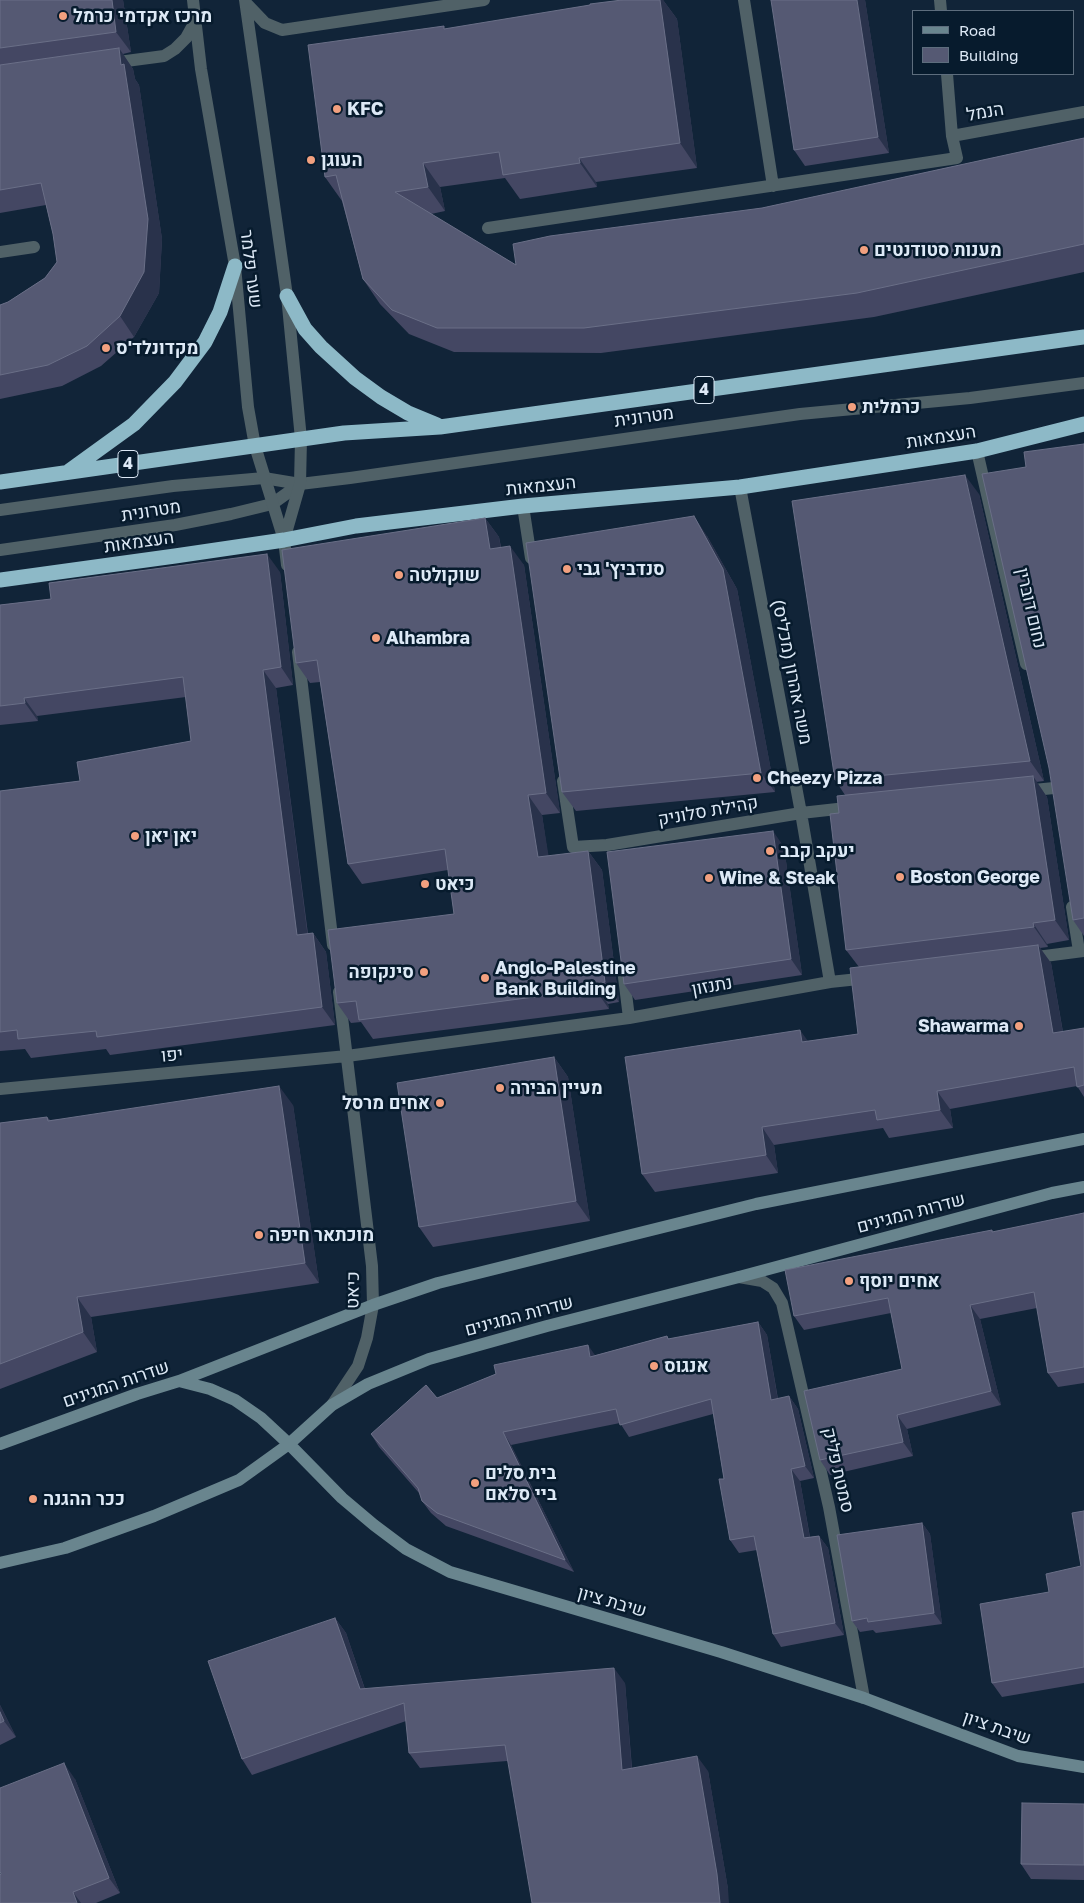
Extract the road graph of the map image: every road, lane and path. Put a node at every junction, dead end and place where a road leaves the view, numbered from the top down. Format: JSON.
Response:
{"nodes":[{"id":1,"x":193,"y":0,"type":"edge"},
{"id":2,"x":484,"y":0,"type":"edge"},
{"id":3,"x":744,"y":0,"type":"edge"},
{"id":4,"x":245,"y":2,"type":"edge"},
{"id":5,"x":196,"y":20,"type":"junction"},
{"id":6,"x":96,"y":65,"type":"edge"},
{"id":7,"x":947,"y":75,"type":"edge"},
{"id":8,"x":1084,"y":112,"type":"edge"},
{"id":9,"x":952,"y":136,"type":"junction"},
{"id":10,"x":773,"y":186,"type":"junction"},
{"id":11,"x":488,"y":228,"type":"dead end"},
{"id":12,"x":34,"y":247,"type":"dead end"},
{"id":13,"x":0,"y":252,"type":"edge"},
{"id":14,"x":235,"y":266,"type":"junction"},
{"id":15,"x":286,"y":296,"type":"junction"},
{"id":16,"x":1084,"y":337,"type":"edge"},
{"id":17,"x":1084,"y":383,"type":"edge"},
{"id":18,"x":1084,"y":424,"type":"edge"},
{"id":19,"x":440,"y":427,"type":"junction"},
{"id":20,"x":301,"y":439,"type":"junction"},
{"id":21,"x":255,"y":446,"type":"junction"},
{"id":22,"x":977,"y":451,"type":"junction"},
{"id":23,"x":66,"y":473,"type":"junction"},
{"id":24,"x":264,"y":478,"type":"junction"},
{"id":25,"x":0,"y":482,"type":"edge"},
{"id":26,"x":300,"y":484,"type":"junction"},
{"id":27,"x":740,"y":487,"type":"junction"},
{"id":28,"x":272,"y":504,"type":"junction"},
{"id":29,"x":524,"y":506,"type":"junction"},
{"id":30,"x":0,"y":510,"type":"edge"},
{"id":31,"x":284,"y":540,"type":"junction"},
{"id":32,"x":0,"y":550,"type":"edge"},
{"id":33,"x":533,"y":569,"type":"edge"},
{"id":34,"x":288,"y":575,"type":"edge"},
{"id":35,"x":0,"y":580,"type":"edge"},
{"id":36,"x":297,"y":643,"type":"edge"},
{"id":37,"x":1027,"y":672,"type":"edge"},
{"id":38,"x":562,"y":770,"type":"edge"},
{"id":39,"x":1054,"y":788,"type":"edge"},
{"id":40,"x":1015,"y":792,"type":"edge"},
{"id":41,"x":869,"y":806,"type":"edge"},
{"id":42,"x":801,"y":813,"type":"junction"},
{"id":43,"x":1070,"y":894,"type":"edge"},
{"id":44,"x":1081,"y":951,"type":"edge"},
{"id":45,"x":335,"y":958,"type":"edge"},
{"id":46,"x":1012,"y":960,"type":"edge"},
{"id":47,"x":622,"y":961,"type":"edge"},
{"id":48,"x":878,"y":976,"type":"edge"},
{"id":49,"x":337,"y":977,"type":"edge"},
{"id":50,"x":830,"y":982,"type":"junction"},
{"id":51,"x":629,"y":1018,"type":"junction"},
{"id":52,"x":347,"y":1056,"type":"junction"},
{"id":53,"x":0,"y":1089,"type":"edge"},
{"id":54,"x":1084,"y":1139,"type":"edge"},
{"id":55,"x":1084,"y":1187,"type":"edge"},
{"id":56,"x":740,"y":1277,"type":"junction"},
{"id":57,"x":373,"y":1305,"type":"junction"},
{"id":58,"x":179,"y":1381,"type":"junction"},
{"id":59,"x":332,"y":1405,"type":"junction"},
{"id":60,"x":0,"y":1444,"type":"edge"},
{"id":61,"x":289,"y":1444,"type":"junction"},
{"id":62,"x":0,"y":1563,"type":"edge"},
{"id":63,"x":864,"y":1698,"type":"junction"},
{"id":64,"x":1084,"y":1767,"type":"edge"}],
"edges":[{"from":1,"to":5,"type":"street","name":"שער פלמר"},
{"from":2,"to":4,"type":"street"},
{"from":3,"to":10,"type":"street"},
{"from":4,"to":15,"type":"street","name":"שער פלמר"},
{"from":5,"to":6,"type":"street"},
{"from":5,"to":14,"type":"street","name":"שער פלמר"},
{"from":7,"to":9,"type":"street","name":"הנמל"},
{"from":8,"to":9,"type":"street","name":"הנמל"},
{"from":9,"to":10,"type":"street"},
{"from":10,"to":11,"type":"street"},
{"from":12,"to":13,"type":"street"},
{"from":14,"to":21,"type":"street","name":"שער פלמר"},
{"from":14,"to":23,"type":"highway"},
{"from":15,"to":19,"type":"highway"},
{"from":15,"to":20,"type":"street","name":"שער פלמר"},
{"from":16,"to":19,"type":"highway","number":"4"},
{"from":17,"to":26,"type":"street","name":"מטרונית"},
{"from":18,"to":22,"type":"highway","name":"העצמאות"},
{"from":19,"to":20,"type":"highway","number":"4"},
{"from":20,"to":21,"type":"highway","number":"4"},
{"from":20,"to":26,"type":"street","name":"שער פלמר"},
{"from":21,"to":23,"type":"highway","number":"4"},
{"from":21,"to":24,"type":"street","name":"שער פלמר"},
{"from":22,"to":27,"type":"highway","name":"העצמאות"},
{"from":22,"to":37,"type":"street","name":"נחום דוברין"},
{"from":23,"to":25,"type":"highway","number":"4"},
{"from":24,"to":26,"type":"street","name":"מטרונית"},
{"from":24,"to":28,"type":"street","name":"שער פלמר"},
{"from":24,"to":30,"type":"street","name":"מטרונית"},
{"from":26,"to":28,"type":"street","name":"מטרונית"},
{"from":26,"to":31,"type":"street"},
{"from":27,"to":29,"type":"highway","name":"העצמאות"},
{"from":27,"to":42,"type":"street","name":"משה אהרון (מכליס)"},
{"from":28,"to":31,"type":"street","name":"שער פלמר"},
{"from":28,"to":32,"type":"street","name":"מטרונית"},
{"from":29,"to":31,"type":"highway","name":"העצמאות"},
{"from":29,"to":33,"type":"street"},
{"from":31,"to":34,"type":"street"},
{"from":31,"to":35,"type":"highway","name":"העצמאות"},
{"from":36,"to":45,"type":"street"},
{"from":38,"to":42,"type":"street","name":"קהילת סלוניק"},
{"from":39,"to":40,"type":"street"},
{"from":41,"to":42,"type":"street","name":"קהילת סלוניק"},
{"from":42,"to":50,"type":"street","name":"משה אהרון (מכליס)"},
{"from":43,"to":44,"type":"street"},
{"from":44,"to":46,"type":"street"},
{"from":47,"to":51,"type":"street"},
{"from":48,"to":50,"type":"street","name":"נתנזון"},
{"from":49,"to":52,"type":"street","name":"כיאט"},
{"from":50,"to":51,"type":"street","name":"נתנזון"},
{"from":51,"to":52,"type":"street","name":"נתנזון"},
{"from":52,"to":53,"type":"street","name":"יפו"},
{"from":52,"to":57,"type":"street","name":"כיאט"},
{"from":54,"to":57,"type":"street","name":"שדרות המגינים"},
{"from":55,"to":56,"type":"street","name":"שדרות המגינים"},
{"from":56,"to":59,"type":"street","name":"שדרות המגינים"},
{"from":56,"to":63,"type":"street","name":"סמטת פליק"},
{"from":57,"to":58,"type":"street","name":"שדרות המגינים"},
{"from":57,"to":59,"type":"street","name":"כיאט"},
{"from":58,"to":60,"type":"street","name":"שדרות המגינים"},
{"from":58,"to":61,"type":"street","name":"שיבת ציון"},
{"from":59,"to":61,"type":"street","name":"שדרות המגינים"},
{"from":61,"to":62,"type":"street","name":"שדרות המגינים"},
{"from":61,"to":63,"type":"street","name":"שיבת ציון"},
{"from":63,"to":64,"type":"street","name":"שיבת ציון"}]}
